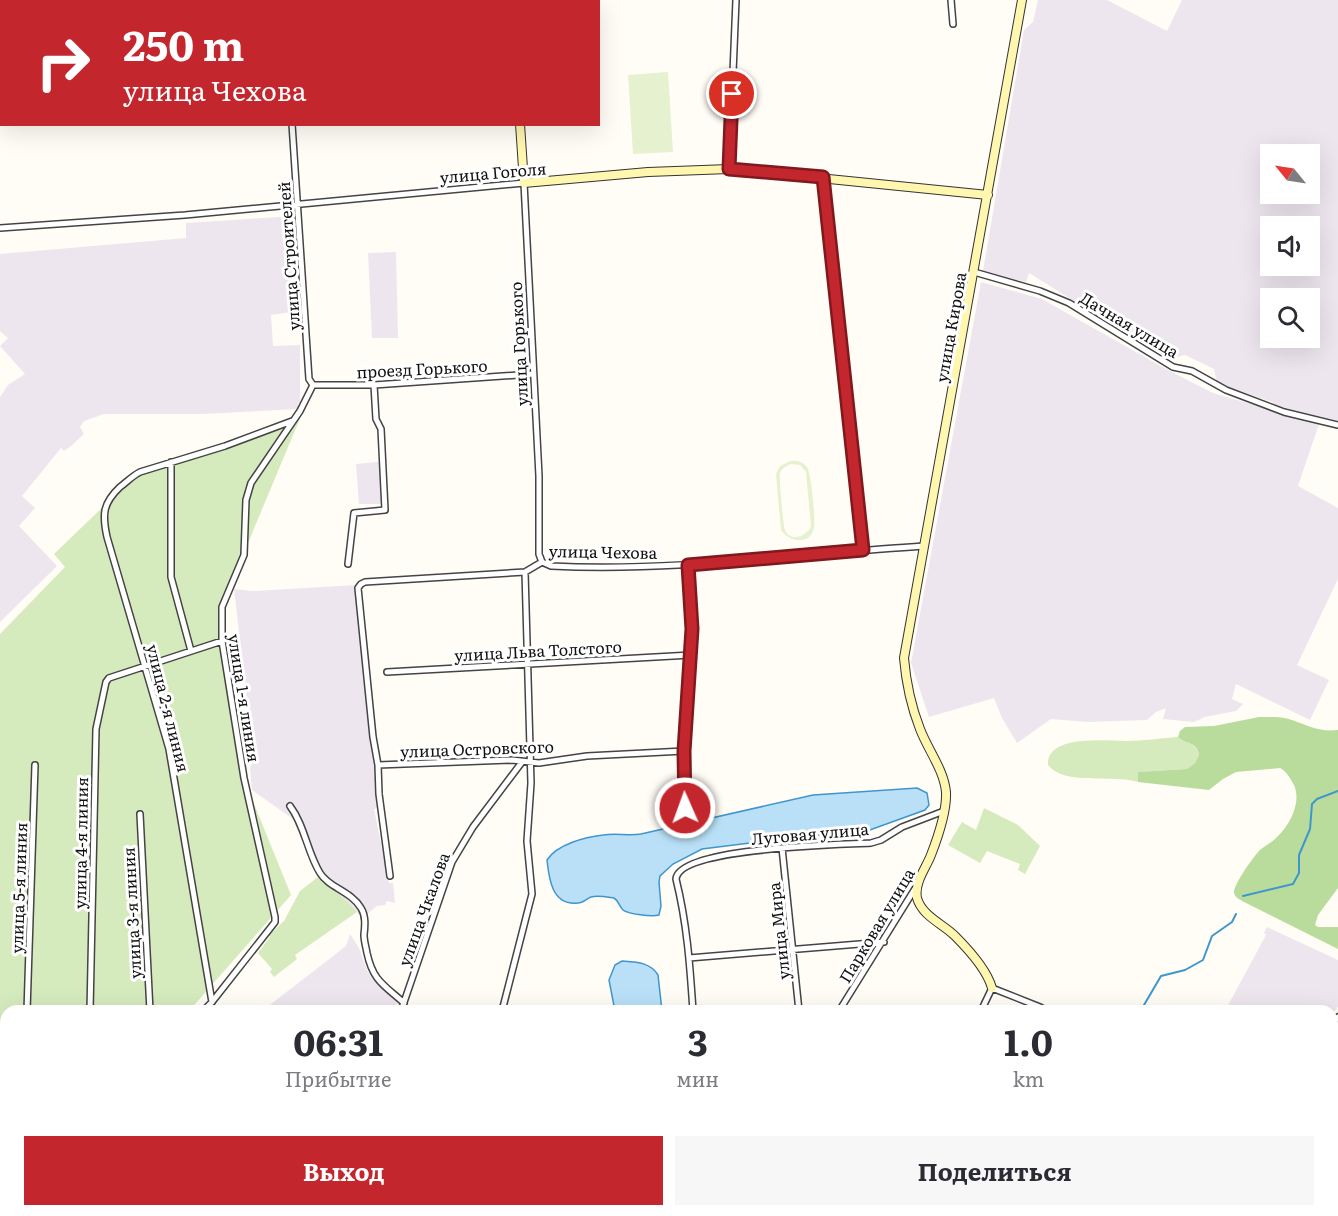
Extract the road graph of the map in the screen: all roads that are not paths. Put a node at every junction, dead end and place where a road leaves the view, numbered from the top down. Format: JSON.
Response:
{"nodes":[{"id":1,"x":736,"y":0,"type":"edge"},
{"id":2,"x":951,"y":0,"type":"edge"},
{"id":3,"x":1022,"y":0,"type":"edge"},
{"id":4,"x":953,"y":24,"type":"dead end"},
{"id":5,"x":292,"y":126,"type":"edge"},
{"id":6,"x":520,"y":126,"type":"edge"},
{"id":7,"x":729,"y":169,"type":"junction"},
{"id":8,"x":823,"y":177,"type":"junction"},
{"id":9,"x":524,"y":183,"type":"junction"},
{"id":10,"x":988,"y":195,"type":"junction"},
{"id":11,"x":298,"y":205,"type":"junction"},
{"id":12,"x":0,"y":228,"type":"edge"},
{"id":13,"x":974,"y":272,"type":"junction"},
{"id":14,"x":533,"y":374,"type":"junction"},
{"id":15,"x":313,"y":385,"type":"junction"},
{"id":16,"x":374,"y":385,"type":"junction"},
{"id":17,"x":292,"y":421,"type":"junction"},
{"id":18,"x":1338,"y":425,"type":"edge"},
{"id":19,"x":171,"y":462,"type":"junction"},
{"id":20,"x":924,"y":546,"type":"junction"},
{"id":21,"x":863,"y":550,"type":"junction"},
{"id":22,"x":542,"y":562,"type":"junction"},
{"id":23,"x":348,"y":564,"type":"dead end"},
{"id":24,"x":688,"y":565,"type":"junction"},
{"id":25,"x":525,"y":572,"type":"junction"},
{"id":26,"x":222,"y":641,"type":"junction"},
{"id":27,"x":191,"y":651,"type":"junction"},
{"id":28,"x":691,"y":655,"type":"junction"},
{"id":29,"x":529,"y":664,"type":"junction"},
{"id":30,"x":145,"y":667,"type":"junction"},
{"id":31,"x":387,"y":672,"type":"dead end"},
{"id":32,"x":684,"y":751,"type":"junction"},
{"id":33,"x":522,"y":762,"type":"junction"},
{"id":34,"x":530,"y":762,"type":"junction"},
{"id":35,"x":35,"y":765,"type":"dead end"},
{"id":36,"x":378,"y":765,"type":"junction"},
{"id":37,"x":943,"y":782,"type":"joint"},
{"id":38,"x":290,"y":806,"type":"dead end"},
{"id":39,"x":685,"y":808,"type":"dead end"},
{"id":40,"x":944,"y":811,"type":"junction"},
{"id":41,"x":140,"y":814,"type":"dead end"},
{"id":42,"x":782,"y":848,"type":"junction"},
{"id":43,"x":390,"y":876,"type":"dead end"},
{"id":44,"x":917,"y":886,"type":"junction"},
{"id":45,"x":884,"y":942,"type":"junction"},
{"id":46,"x":794,"y":950,"type":"junction"},
{"id":47,"x":689,"y":958,"type":"junction"},
{"id":48,"x":992,"y":988,"type":"junction"},
{"id":49,"x":212,"y":1002,"type":"junction"},
{"id":50,"x":404,"y":1003,"type":"joint"},
{"id":51,"x":27,"y":1005,"type":"edge"},
{"id":52,"x":90,"y":1005,"type":"edge"},
{"id":53,"x":150,"y":1005,"type":"edge"},
{"id":54,"x":209,"y":1005,"type":"edge"},
{"id":55,"x":504,"y":1005,"type":"edge"},
{"id":56,"x":693,"y":1005,"type":"edge"},
{"id":57,"x":799,"y":1005,"type":"edge"},
{"id":58,"x":844,"y":1005,"type":"edge"},
{"id":59,"x":984,"y":1005,"type":"edge"},
{"id":60,"x":1033,"y":1005,"type":"edge"}],
"edges":[{"from":1,"to":7,"type":"street"},
{"from":2,"to":4,"type":"street"},
{"from":3,"to":10,"type":"street","name":"улица Кирова"},
{"from":5,"to":11,"type":"street","name":"улица Строителей"},
{"from":6,"to":9,"type":"street","name":"улица Горького"},
{"from":7,"to":8,"type":"street","name":"улица Гоголя"},
{"from":7,"to":9,"type":"street","name":"улица Гоголя"},
{"from":8,"to":10,"type":"street","name":"улица Гоголя"},
{"from":8,"to":21,"type":"street"},
{"from":9,"to":11,"type":"street","name":"улица Гоголя"},
{"from":9,"to":14,"type":"street","name":"улица Горького"},
{"from":10,"to":13,"type":"street","name":"улица Кирова"},
{"from":11,"to":12,"type":"street","name":"улица Гоголя"},
{"from":11,"to":15,"type":"street","name":"улица Строителей"},
{"from":13,"to":18,"type":"street","name":"Дачная улица"},
{"from":13,"to":20,"type":"street","name":"улица Кирова"},
{"from":14,"to":16,"type":"street","name":"проезд Горького"},
{"from":14,"to":22,"type":"street","name":"улица Горького"},
{"from":15,"to":16,"type":"street","name":"проезд Горького"},
{"from":15,"to":17,"type":"street","name":"улица 1-я линия"},
{"from":16,"to":23,"type":"street"},
{"from":17,"to":19,"type":"street"},
{"from":17,"to":26,"type":"street","name":"улица 1-я линия"},
{"from":19,"to":27,"type":"street"},
{"from":19,"to":30,"type":"street","name":"улица 2-я линия"},
{"from":20,"to":21,"type":"street","name":"улица Чехова"},
{"from":20,"to":37,"type":"street","name":"улица Кирова"},
{"from":21,"to":24,"type":"street","name":"улица Чехова"},
{"from":22,"to":24,"type":"street","name":"улица Чехова"},
{"from":22,"to":25,"type":"street","name":"улица Чехова"},
{"from":24,"to":28,"type":"street"},
{"from":25,"to":29,"type":"street"},
{"from":25,"to":36,"type":"street","name":"улица Чехова"},
{"from":26,"to":27,"type":"street"},
{"from":26,"to":49,"type":"street","name":"улица 1-я линия"},
{"from":27,"to":30,"type":"street"},
{"from":28,"to":29,"type":"street","name":"улица Льва Толстого"},
{"from":28,"to":32,"type":"street"},
{"from":29,"to":31,"type":"street","name":"улица Льва Толстого"},
{"from":29,"to":34,"type":"street"},
{"from":30,"to":49,"type":"street","name":"улица 2-я линия"},
{"from":30,"to":52,"type":"street","name":"улица 4-я линия"},
{"from":32,"to":34,"type":"street","name":"улица Островского"},
{"from":32,"to":39,"type":"street"},
{"from":33,"to":34,"type":"street","name":"улица Островского"},
{"from":33,"to":36,"type":"street","name":"улица Островского"},
{"from":33,"to":50,"type":"street","name":"улица Чкалова"},
{"from":34,"to":55,"type":"street"},
{"from":35,"to":51,"type":"street","name":"улица 5-я линия"},
{"from":36,"to":43,"type":"street"},
{"from":37,"to":40,"type":"street","name":"Парковая улица"},
{"from":38,"to":50,"type":"street"},
{"from":40,"to":42,"type":"street","name":"Луговая улица"},
{"from":40,"to":44,"type":"street","name":"Парковая улица"},
{"from":41,"to":53,"type":"street","name":"улица 3-я линия"},
{"from":42,"to":46,"type":"street","name":"улица Мира"},
{"from":42,"to":47,"type":"street","name":"Луговая улица"},
{"from":44,"to":45,"type":"street","name":"Парковая улица"},
{"from":44,"to":48,"type":"street"},
{"from":45,"to":46,"type":"street"},
{"from":45,"to":58,"type":"street","name":"Парковая улица"},
{"from":46,"to":47,"type":"street"},
{"from":46,"to":57,"type":"street","name":"улица Мира"},
{"from":47,"to":56,"type":"street"},
{"from":48,"to":59,"type":"street"},
{"from":48,"to":60,"type":"street"},
{"from":49,"to":54,"type":"street"}]}
